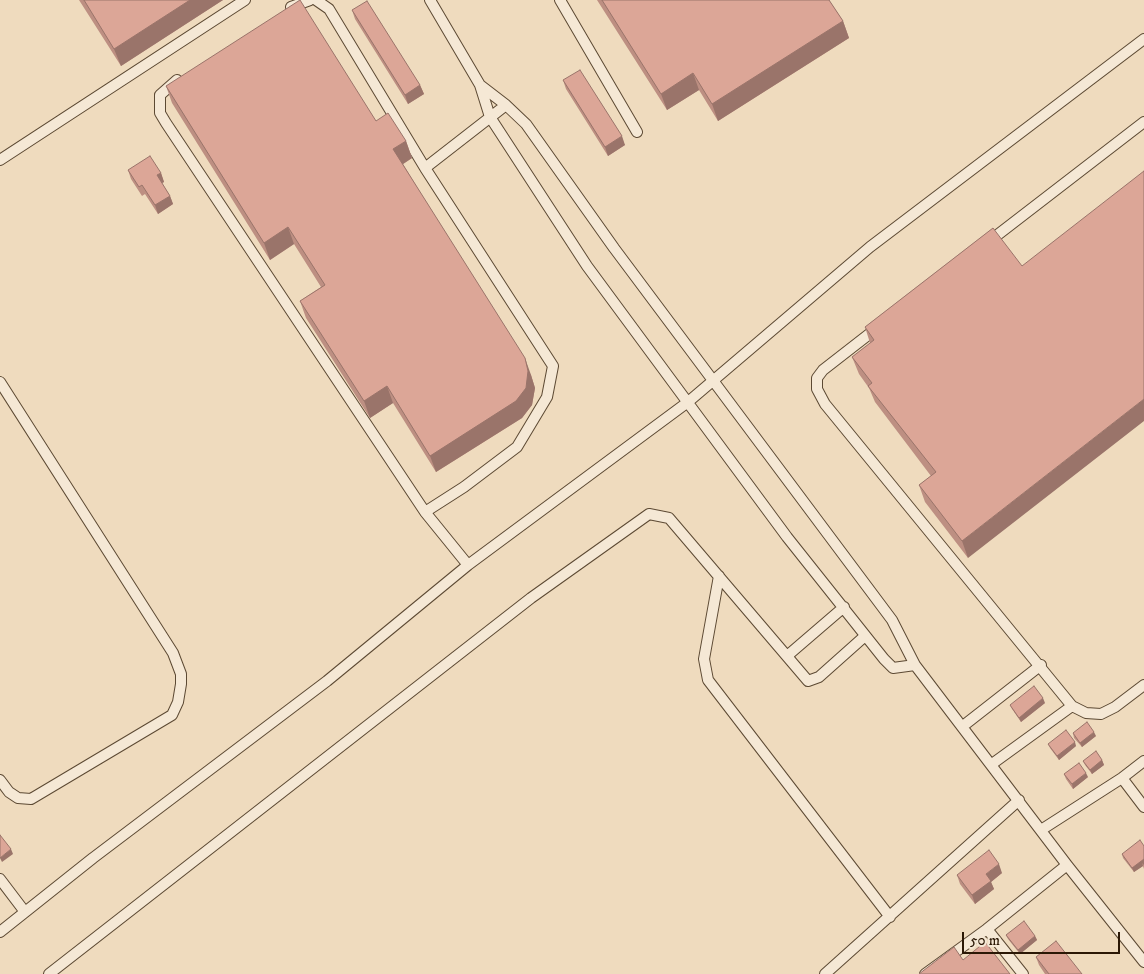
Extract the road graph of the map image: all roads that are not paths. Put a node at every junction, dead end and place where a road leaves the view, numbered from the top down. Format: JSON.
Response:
{"nodes":[{"id":1,"x":245,"y":0,"type":"edge"},
{"id":2,"x":310,"y":0,"type":"edge"},
{"id":3,"x":316,"y":0,"type":"edge"},
{"id":4,"x":430,"y":0,"type":"edge"},
{"id":5,"x":560,"y":0,"type":"edge"},
{"id":6,"x":280,"y":14,"type":"edge"},
{"id":7,"x":1144,"y":39,"type":"edge"},
{"id":8,"x":184,"y":76,"type":"edge"},
{"id":9,"x":480,"y":85,"type":"junction"},
{"id":10,"x":506,"y":104,"type":"junction"},
{"id":11,"x":490,"y":117,"type":"junction"},
{"id":12,"x":1144,"y":122,"type":"edge"},
{"id":13,"x":637,"y":132,"type":"dead end"},
{"id":14,"x":0,"y":160,"type":"edge"},
{"id":15,"x":425,"y":168,"type":"junction"},
{"id":16,"x":979,"y":249,"type":"edge"},
{"id":17,"x":885,"y":322,"type":"edge"},
{"id":18,"x":714,"y":381,"type":"junction"},
{"id":19,"x":0,"y":382,"type":"edge"},
{"id":20,"x":688,"y":402,"type":"junction"},
{"id":21,"x":425,"y":512,"type":"junction"},
{"id":22,"x":468,"y":565,"type":"junction"},
{"id":23,"x":719,"y":576,"type":"junction"},
{"id":24,"x":844,"y":607,"type":"junction"},
{"id":25,"x":866,"y":636,"type":"junction"},
{"id":26,"x":786,"y":656,"type":"junction"},
{"id":27,"x":915,"y":665,"type":"junction"},
{"id":28,"x":1040,"y":665,"type":"junction"},
{"id":29,"x":1144,"y":685,"type":"edge"},
{"id":30,"x":1072,"y":706,"type":"junction"},
{"id":31,"x":963,"y":726,"type":"junction"},
{"id":32,"x":1144,"y":762,"type":"edge"},
{"id":33,"x":992,"y":764,"type":"junction"},
{"id":34,"x":1122,"y":778,"type":"junction"},
{"id":35,"x":0,"y":780,"type":"edge"},
{"id":36,"x":1019,"y":800,"type":"junction"},
{"id":37,"x":1144,"y":807,"type":"edge"},
{"id":38,"x":1040,"y":830,"type":"junction"},
{"id":39,"x":1067,"y":865,"type":"junction"},
{"id":40,"x":0,"y":879,"type":"edge"},
{"id":41,"x":25,"y":912,"type":"junction"},
{"id":42,"x":890,"y":917,"type":"junction"},
{"id":43,"x":987,"y":929,"type":"junction"},
{"id":44,"x":0,"y":932,"type":"edge"},
{"id":45,"x":1144,"y":962,"type":"edge"},
{"id":46,"x":49,"y":974,"type":"edge"},
{"id":47,"x":825,"y":974,"type":"edge"},
{"id":48,"x":925,"y":974,"type":"edge"},
{"id":49,"x":1022,"y":974,"type":"edge"}],
"edges":[{"from":1,"to":14,"type":"lane"},
{"from":2,"to":6,"type":"lane"},
{"from":3,"to":15,"type":"lane"},
{"from":4,"to":9,"type":"lane"},
{"from":5,"to":13,"type":"lane"},
{"from":7,"to":18,"type":"lane"},
{"from":8,"to":21,"type":"lane"},
{"from":9,"to":10,"type":"lane"},
{"from":9,"to":11,"type":"lane"},
{"from":10,"to":11,"type":"lane"},
{"from":10,"to":18,"type":"lane"},
{"from":11,"to":15,"type":"lane"},
{"from":11,"to":20,"type":"lane"},
{"from":12,"to":16,"type":"lane"},
{"from":15,"to":21,"type":"lane"},
{"from":17,"to":28,"type":"lane"},
{"from":18,"to":20,"type":"lane"},
{"from":18,"to":27,"type":"lane"},
{"from":19,"to":35,"type":"lane"},
{"from":20,"to":22,"type":"lane"},
{"from":20,"to":24,"type":"lane"},
{"from":21,"to":22,"type":"lane"},
{"from":22,"to":41,"type":"lane"},
{"from":23,"to":26,"type":"lane"},
{"from":23,"to":42,"type":"lane"},
{"from":23,"to":46,"type":"lane"},
{"from":24,"to":25,"type":"lane"},
{"from":24,"to":26,"type":"lane"},
{"from":25,"to":26,"type":"lane"},
{"from":25,"to":27,"type":"lane"},
{"from":27,"to":31,"type":"lane"},
{"from":28,"to":30,"type":"lane"},
{"from":28,"to":31,"type":"lane"},
{"from":29,"to":30,"type":"lane"},
{"from":30,"to":33,"type":"lane"},
{"from":31,"to":33,"type":"lane"},
{"from":32,"to":34,"type":"lane"},
{"from":33,"to":36,"type":"lane"},
{"from":34,"to":37,"type":"lane"},
{"from":34,"to":38,"type":"lane"},
{"from":36,"to":38,"type":"lane"},
{"from":36,"to":42,"type":"lane"},
{"from":38,"to":39,"type":"lane"},
{"from":39,"to":43,"type":"lane"},
{"from":39,"to":45,"type":"lane"},
{"from":40,"to":41,"type":"lane"},
{"from":41,"to":44,"type":"lane"},
{"from":42,"to":47,"type":"lane"},
{"from":43,"to":48,"type":"lane"},
{"from":43,"to":49,"type":"lane"}]}
